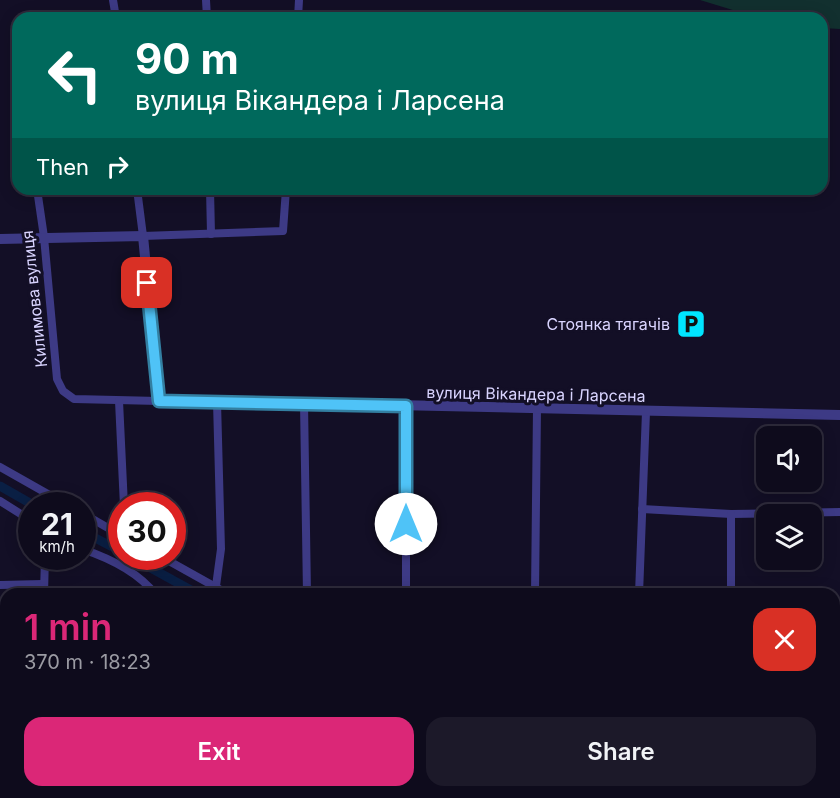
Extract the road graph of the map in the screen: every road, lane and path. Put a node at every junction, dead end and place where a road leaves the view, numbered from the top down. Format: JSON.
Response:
{"nodes":[{"id":1,"x":38,"y":195,"type":"edge"},
{"id":2,"x":138,"y":195,"type":"edge"},
{"id":3,"x":210,"y":195,"type":"edge"},
{"id":4,"x":286,"y":195,"type":"edge"},
{"id":5,"x":211,"y":234,"type":"junction"},
{"id":6,"x":143,"y":236,"type":"junction"},
{"id":7,"x":44,"y":237,"type":"junction"},
{"id":8,"x":0,"y":239,"type":"edge"},
{"id":9,"x":74,"y":399,"type":"joint"},
{"id":10,"x":118,"y":401,"type":"junction"},
{"id":11,"x":159,"y":401,"type":"junction"},
{"id":12,"x":218,"y":402,"type":"junction"},
{"id":13,"x":304,"y":403,"type":"junction"},
{"id":14,"x":406,"y":406,"type":"junction"},
{"id":15,"x":537,"y":408,"type":"junction"},
{"id":16,"x":646,"y":412,"type":"junction"},
{"id":17,"x":840,"y":415,"type":"edge"},
{"id":18,"x":0,"y":467,"type":"edge"},
{"id":19,"x":44,"y":492,"type":"edge"},
{"id":20,"x":123,"y":492,"type":"edge"},
{"id":21,"x":0,"y":501,"type":"edge"},
{"id":22,"x":642,"y":509,"type":"junction"},
{"id":23,"x":18,"y":512,"type":"edge"},
{"id":24,"x":840,"y":512,"type":"edge"},
{"id":25,"x":731,"y":514,"type":"junction"},
{"id":26,"x":96,"y":553,"type":"edge"},
{"id":27,"x":44,"y":570,"type":"edge"},
{"id":28,"x":186,"y":570,"type":"edge"},
{"id":29,"x":43,"y":584,"type":"junction"},
{"id":30,"x":0,"y":585,"type":"edge"},
{"id":31,"x":216,"y":586,"type":"junction"},
{"id":32,"x":43,"y":588,"type":"edge"},
{"id":33,"x":150,"y":588,"type":"edge"},
{"id":34,"x":219,"y":588,"type":"edge"},
{"id":35,"x":307,"y":588,"type":"edge"},
{"id":36,"x":406,"y":588,"type":"edge"},
{"id":37,"x":535,"y":588,"type":"edge"},
{"id":38,"x":639,"y":588,"type":"edge"},
{"id":39,"x":731,"y":588,"type":"edge"}],
"edges":[{"from":1,"to":7,"type":"street","name":"Килимова вулиця"},
{"from":2,"to":6,"type":"street"},
{"from":3,"to":5,"type":"street"},
{"from":4,"to":5,"type":"street"},
{"from":5,"to":6,"type":"street"},
{"from":6,"to":7,"type":"street"},
{"from":6,"to":11,"type":"street"},
{"from":7,"to":8,"type":"street"},
{"from":7,"to":9,"type":"street","name":"Килимова вулиця"},
{"from":9,"to":10,"type":"street","name":"вулиця Вікандера і Ларсена"},
{"from":10,"to":11,"type":"street","name":"вулиця Вікандера і Ларсена"},
{"from":10,"to":20,"type":"street"},
{"from":11,"to":12,"type":"street","name":"вулиця Вікандера і Ларсена"},
{"from":12,"to":13,"type":"street","name":"вулиця Вікандера і Ларсена"},
{"from":12,"to":31,"type":"street"},
{"from":13,"to":14,"type":"street","name":"вулиця Вікандера і Ларсена"},
{"from":13,"to":35,"type":"street"},
{"from":14,"to":15,"type":"street","name":"вулиця Вікандера і Ларсена"},
{"from":14,"to":36,"type":"street"},
{"from":15,"to":16,"type":"street","name":"вулиця Вікандера і Ларсена"},
{"from":15,"to":37,"type":"street"},
{"from":16,"to":17,"type":"street","name":"вулиця Вікандера і Ларсена"},
{"from":16,"to":22,"type":"street"},
{"from":18,"to":19,"type":"street"},
{"from":21,"to":23,"type":"street"},
{"from":22,"to":25,"type":"street"},
{"from":22,"to":38,"type":"street"},
{"from":24,"to":25,"type":"street"},
{"from":25,"to":39,"type":"street"},
{"from":26,"to":33,"type":"street"},
{"from":27,"to":29,"type":"street"},
{"from":28,"to":31,"type":"street"},
{"from":29,"to":30,"type":"street"},
{"from":29,"to":32,"type":"street"},
{"from":31,"to":34,"type":"street"}]}
